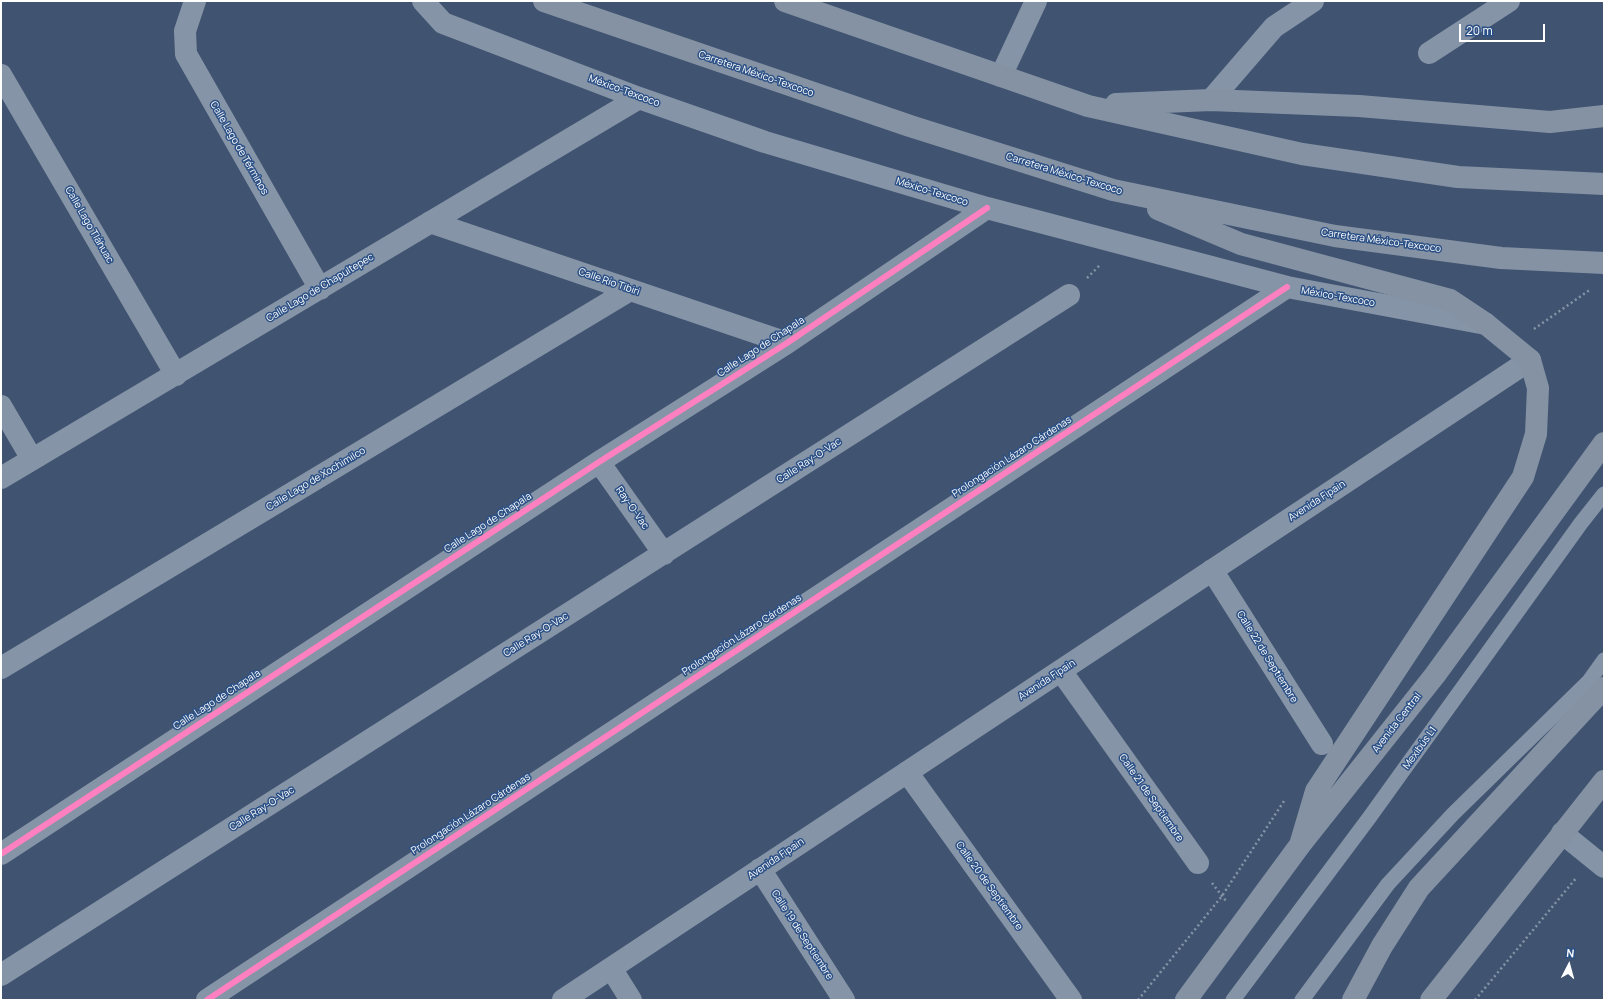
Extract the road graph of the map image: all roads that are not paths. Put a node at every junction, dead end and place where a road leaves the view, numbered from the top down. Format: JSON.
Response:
{"nodes":[{"id":1,"x":195,"y":1,"type":"edge"},
{"id":2,"x":423,"y":1,"type":"edge"},
{"id":3,"x":544,"y":1,"type":"edge"},
{"id":4,"x":785,"y":1,"type":"edge"},
{"id":5,"x":1036,"y":1,"type":"edge"},
{"id":6,"x":1313,"y":1,"type":"edge"},
{"id":7,"x":1509,"y":1,"type":"edge"},
{"id":8,"x":1429,"y":53,"type":"dead end"},
{"id":9,"x":1,"y":75,"type":"edge"},
{"id":10,"x":1001,"y":76,"type":"junction"},
{"id":11,"x":639,"y":98,"type":"junction"},
{"id":12,"x":1211,"y":100,"type":"junction"},
{"id":13,"x":1088,"y":106,"type":"junction"},
{"id":14,"x":1604,"y":116,"type":"edge"},
{"id":15,"x":1604,"y":184,"type":"edge"},
{"id":16,"x":1112,"y":190,"type":"junction"},
{"id":17,"x":986,"y":208,"type":"junction"},
{"id":18,"x":430,"y":222,"type":"junction"},
{"id":19,"x":1604,"y":263,"type":"edge"},
{"id":20,"x":1287,"y":287,"type":"junction"},
{"id":21,"x":320,"y":289,"type":"junction"},
{"id":22,"x":630,"y":290,"type":"junction"},
{"id":23,"x":1069,"y":295,"type":"road end"},
{"id":24,"x":1486,"y":324,"type":"junction"},
{"id":25,"x":787,"y":343,"type":"junction"},
{"id":26,"x":1530,"y":360,"type":"junction"},
{"id":27,"x":176,"y":375,"type":"junction"},
{"id":28,"x":1,"y":406,"type":"edge"},
{"id":29,"x":1604,"y":443,"type":"edge"},
{"id":30,"x":32,"y":459,"type":"junction"},
{"id":31,"x":599,"y":462,"type":"junction"},
{"id":32,"x":1,"y":478,"type":"edge"},
{"id":33,"x":1604,"y":494,"type":"edge"},
{"id":34,"x":664,"y":554,"type":"junction"},
{"id":35,"x":1212,"y":570,"type":"junction"},
{"id":36,"x":1604,"y":660,"type":"edge"},
{"id":37,"x":1,"y":668,"type":"edge"},
{"id":38,"x":1061,"y":671,"type":"junction"},
{"id":39,"x":1604,"y":688,"type":"edge"},
{"id":40,"x":1322,"y":744,"type":"dead end"},
{"id":41,"x":907,"y":772,"type":"junction"},
{"id":42,"x":1604,"y":781,"type":"edge"},
{"id":43,"x":1562,"y":833,"type":"junction"},
{"id":44,"x":1300,"y":845,"type":"junction"},
{"id":45,"x":1,"y":854,"type":"edge"},
{"id":46,"x":1198,"y":863,"type":"road end"},
{"id":47,"x":1598,"y":863,"type":"edge"},
{"id":48,"x":760,"y":870,"type":"junction"},
{"id":49,"x":611,"y":968,"type":"junction"},
{"id":50,"x":1,"y":975,"type":"edge"},
{"id":51,"x":207,"y":1000,"type":"edge"},
{"id":52,"x":563,"y":1000,"type":"edge"},
{"id":53,"x":631,"y":1000,"type":"edge"},
{"id":54,"x":844,"y":1000,"type":"edge"},
{"id":55,"x":1071,"y":1000,"type":"edge"},
{"id":56,"x":1186,"y":1000,"type":"edge"},
{"id":57,"x":1233,"y":1000,"type":"edge"},
{"id":58,"x":1302,"y":1000,"type":"edge"},
{"id":59,"x":1354,"y":1000,"type":"edge"},
{"id":60,"x":1432,"y":1000,"type":"edge"}],
"edges":[{"from":1,"to":21,"type":"street","name":"Calle Lago de Términos"},
{"from":2,"to":11,"type":"street","name":"México-Texcoco"},
{"from":3,"to":16,"type":"highway","name":"Carretera México-Texcoco"},
{"from":4,"to":10,"type":"highway"},
{"from":5,"to":10,"type":"street"},
{"from":6,"to":12,"type":"street"},
{"from":7,"to":8,"type":"street"},
{"from":9,"to":27,"type":"street","name":"Calle Lago Tláhuac"},
{"from":10,"to":13,"type":"highway"},
{"from":11,"to":17,"type":"street","name":"México-Texcoco"},
{"from":11,"to":18,"type":"street","name":"Calle Lago de Chapultepec"},
{"from":12,"to":13,"type":"highway"},
{"from":12,"to":14,"type":"highway"},
{"from":13,"to":15,"type":"highway"},
{"from":16,"to":19,"type":"highway","name":"Carretera México-Texcoco"},
{"from":16,"to":24,"type":"highway"},
{"from":17,"to":20,"type":"street","name":"México-Texcoco"},
{"from":17,"to":25,"type":"street","name":"Calle Lago de Chapala"},
{"from":18,"to":21,"type":"street","name":"Calle Lago de Chapultepec"},
{"from":18,"to":22,"type":"street","name":"Calle Río Tibiri"},
{"from":20,"to":24,"type":"street","name":"México-Texcoco"},
{"from":20,"to":51,"type":"street","name":"Prolongación Lázaro Cárdenas"},
{"from":21,"to":27,"type":"street","name":"Calle Lago de Chapultepec"},
{"from":22,"to":25,"type":"street","name":"Calle Río Tibiri"},
{"from":22,"to":37,"type":"street","name":"Calle Lago de Xochimilco"},
{"from":23,"to":34,"type":"street","name":"Calle Ray-O-Vac"},
{"from":24,"to":26,"type":"highway"},
{"from":25,"to":31,"type":"street","name":"Calle Lago de Chapala"},
{"from":26,"to":35,"type":"street","name":"Avenida Fipain"},
{"from":26,"to":44,"type":"highway"},
{"from":27,"to":30,"type":"street","name":"Calle Lago de Chapultepec"},
{"from":28,"to":30,"type":"street"},
{"from":29,"to":44,"type":"highway","name":"Avenida Central"},
{"from":30,"to":32,"type":"street","name":"Calle Lago de Chapultepec"},
{"from":31,"to":34,"type":"street","name":"Ray-O-Vac"},
{"from":31,"to":45,"type":"street","name":"Calle Lago de Chapala"},
{"from":33,"to":57,"type":"lane","name":"Mexibús L1"},
{"from":34,"to":50,"type":"street","name":"Calle Ray-O-Vac"},
{"from":35,"to":38,"type":"street","name":"Avenida Fipain"},
{"from":35,"to":40,"type":"street","name":"Calle 22 de Septiembre"},
{"from":36,"to":58,"type":"lane"},
{"from":38,"to":41,"type":"street","name":"Avenida Fipain"},
{"from":38,"to":46,"type":"street","name":"Calle 21 de Septiembre"},
{"from":39,"to":59,"type":"highway"},
{"from":41,"to":48,"type":"street","name":"Avenida Fipain"},
{"from":41,"to":55,"type":"street","name":"Calle 20 de Septiembre"},
{"from":42,"to":43,"type":"highway"},
{"from":43,"to":47,"type":"street"},
{"from":43,"to":60,"type":"highway"},
{"from":44,"to":56,"type":"highway","name":"Avenida Central"},
{"from":48,"to":49,"type":"street","name":"Avenida Fipain"},
{"from":48,"to":54,"type":"street","name":"Calle 19 de Septiembre"},
{"from":49,"to":52,"type":"street","name":"Avenida Fipain"},
{"from":49,"to":53,"type":"street"}]}
